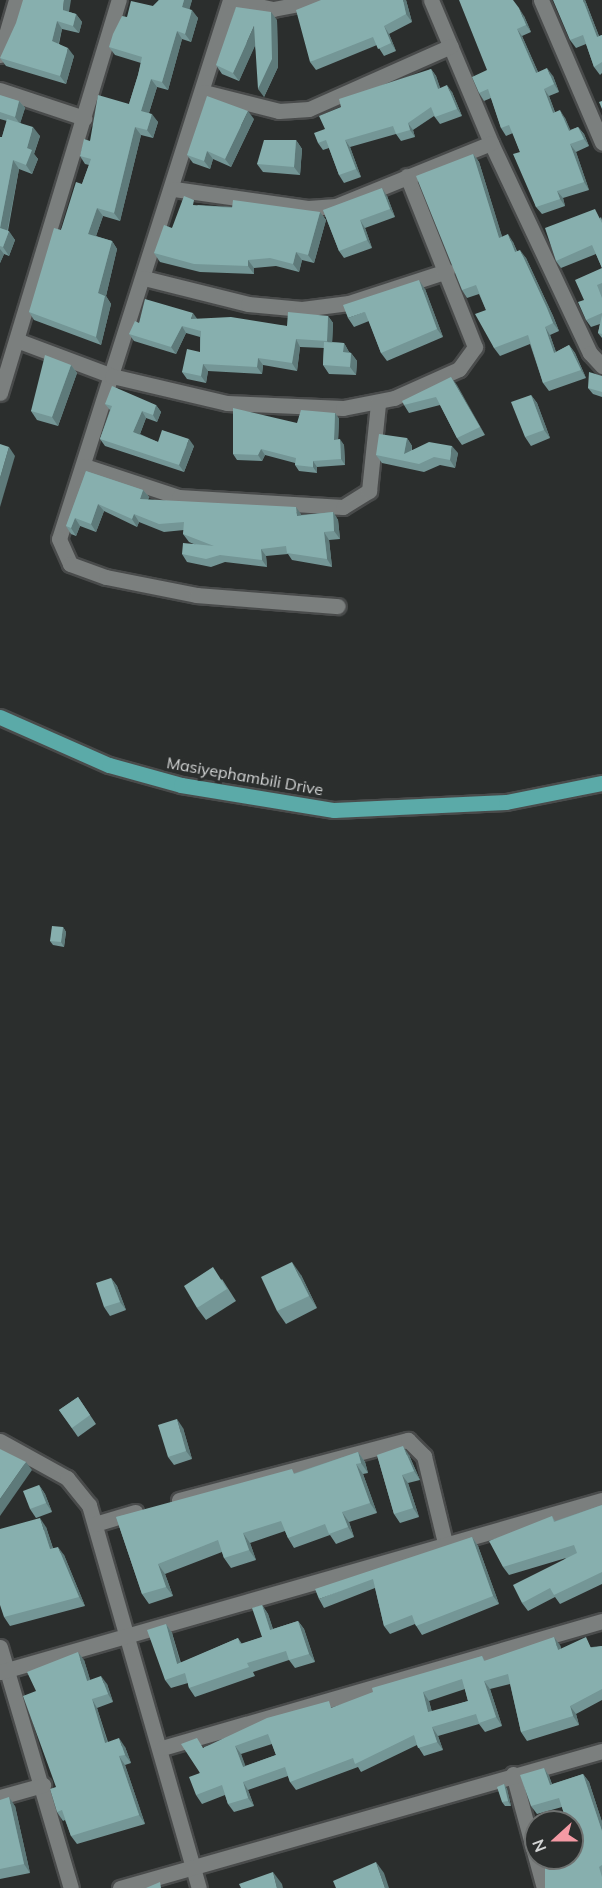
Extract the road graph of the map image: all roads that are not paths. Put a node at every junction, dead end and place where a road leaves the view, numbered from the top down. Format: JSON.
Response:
{"nodes":[{"id":1,"x":16,"y":0,"type":"edge"},
{"id":2,"x":119,"y":0,"type":"edge"},
{"id":3,"x":231,"y":0,"type":"edge"},
{"id":4,"x":320,"y":0,"type":"edge"},
{"id":5,"x":431,"y":0,"type":"edge"},
{"id":6,"x":541,"y":0,"type":"edge"},
{"id":7,"x":451,"y":46,"type":"junction"},
{"id":8,"x":0,"y":56,"type":"edge"},
{"id":9,"x":0,"y":90,"type":"edge"},
{"id":10,"x":204,"y":92,"type":"junction"},
{"id":11,"x":595,"y":109,"type":"edge"},
{"id":12,"x":84,"y":118,"type":"junction"},
{"id":13,"x":602,"y":142,"type":"edge"},
{"id":14,"x":491,"y":143,"type":"junction"},
{"id":15,"x":407,"y":176,"type":"junction"},
{"id":16,"x":174,"y":189,"type":"junction"},
{"id":17,"x":447,"y":271,"type":"junction"},
{"id":18,"x":144,"y":279,"type":"junction"},
{"id":19,"x":19,"y":340,"type":"junction"},
{"id":20,"x":602,"y":366,"type":"edge"},
{"id":21,"x":112,"y":376,"type":"junction"},
{"id":22,"x":0,"y":393,"type":"edge"},
{"id":23,"x":378,"y":404,"type":"junction"},
{"id":24,"x":85,"y":466,"type":"junction"},
{"id":25,"x":338,"y":606,"type":"dead end"},
{"id":26,"x":0,"y":717,"type":"edge"},
{"id":27,"x":602,"y":783,"type":"edge"},
{"id":28,"x":0,"y":1441,"type":"edge"},
{"id":29,"x":602,"y":1500,"type":"edge"},
{"id":30,"x":95,"y":1524,"type":"junction"},
{"id":31,"x":446,"y":1543,"type":"junction"},
{"id":32,"x":602,"y":1621,"type":"edge"},
{"id":33,"x":128,"y":1635,"type":"junction"},
{"id":34,"x":0,"y":1647,"type":"edge"},
{"id":35,"x":3,"y":1671,"type":"edge"},
{"id":36,"x":162,"y":1748,"type":"junction"},
{"id":37,"x":602,"y":1751,"type":"edge"},
{"id":38,"x":513,"y":1774,"type":"junction"},
{"id":39,"x":43,"y":1785,"type":"junction"},
{"id":40,"x":0,"y":1797,"type":"edge"},
{"id":41,"x":193,"y":1866,"type":"junction"},
{"id":42,"x":71,"y":1888,"type":"edge"},
{"id":43,"x":120,"y":1888,"type":"edge"},
{"id":44,"x":199,"y":1888,"type":"edge"},
{"id":45,"x":544,"y":1888,"type":"edge"}],
"edges":[{"from":1,"to":8,"type":"street"},
{"from":2,"to":12,"type":"street"},
{"from":3,"to":4,"type":"street"},
{"from":3,"to":10,"type":"street"},
{"from":5,"to":7,"type":"street"},
{"from":6,"to":11,"type":"street"},
{"from":7,"to":10,"type":"street"},
{"from":7,"to":14,"type":"street"},
{"from":9,"to":12,"type":"street"},
{"from":10,"to":16,"type":"street"},
{"from":11,"to":13,"type":"street"},
{"from":12,"to":19,"type":"street"},
{"from":14,"to":15,"type":"street"},
{"from":14,"to":20,"type":"street"},
{"from":15,"to":16,"type":"street"},
{"from":15,"to":17,"type":"street"},
{"from":16,"to":18,"type":"street"},
{"from":17,"to":18,"type":"street"},
{"from":17,"to":23,"type":"street"},
{"from":18,"to":21,"type":"street"},
{"from":19,"to":21,"type":"street"},
{"from":19,"to":22,"type":"street"},
{"from":21,"to":23,"type":"street"},
{"from":21,"to":24,"type":"street"},
{"from":23,"to":24,"type":"street"},
{"from":24,"to":25,"type":"street"},
{"from":26,"to":27,"type":"main road","name":"Masiyephambili Drive"},
{"from":28,"to":30,"type":"street"},
{"from":29,"to":31,"type":"street"},
{"from":30,"to":31,"type":"street"},
{"from":30,"to":33,"type":"street"},
{"from":31,"to":33,"type":"street"},
{"from":32,"to":36,"type":"street"},
{"from":33,"to":35,"type":"street"},
{"from":33,"to":36,"type":"street"},
{"from":34,"to":35,"type":"street"},
{"from":35,"to":39,"type":"street"},
{"from":36,"to":41,"type":"street"},
{"from":37,"to":38,"type":"street"},
{"from":38,"to":41,"type":"street"},
{"from":38,"to":45,"type":"street"},
{"from":39,"to":40,"type":"street"},
{"from":39,"to":42,"type":"street"},
{"from":41,"to":43,"type":"street"},
{"from":41,"to":44,"type":"street"}]}
